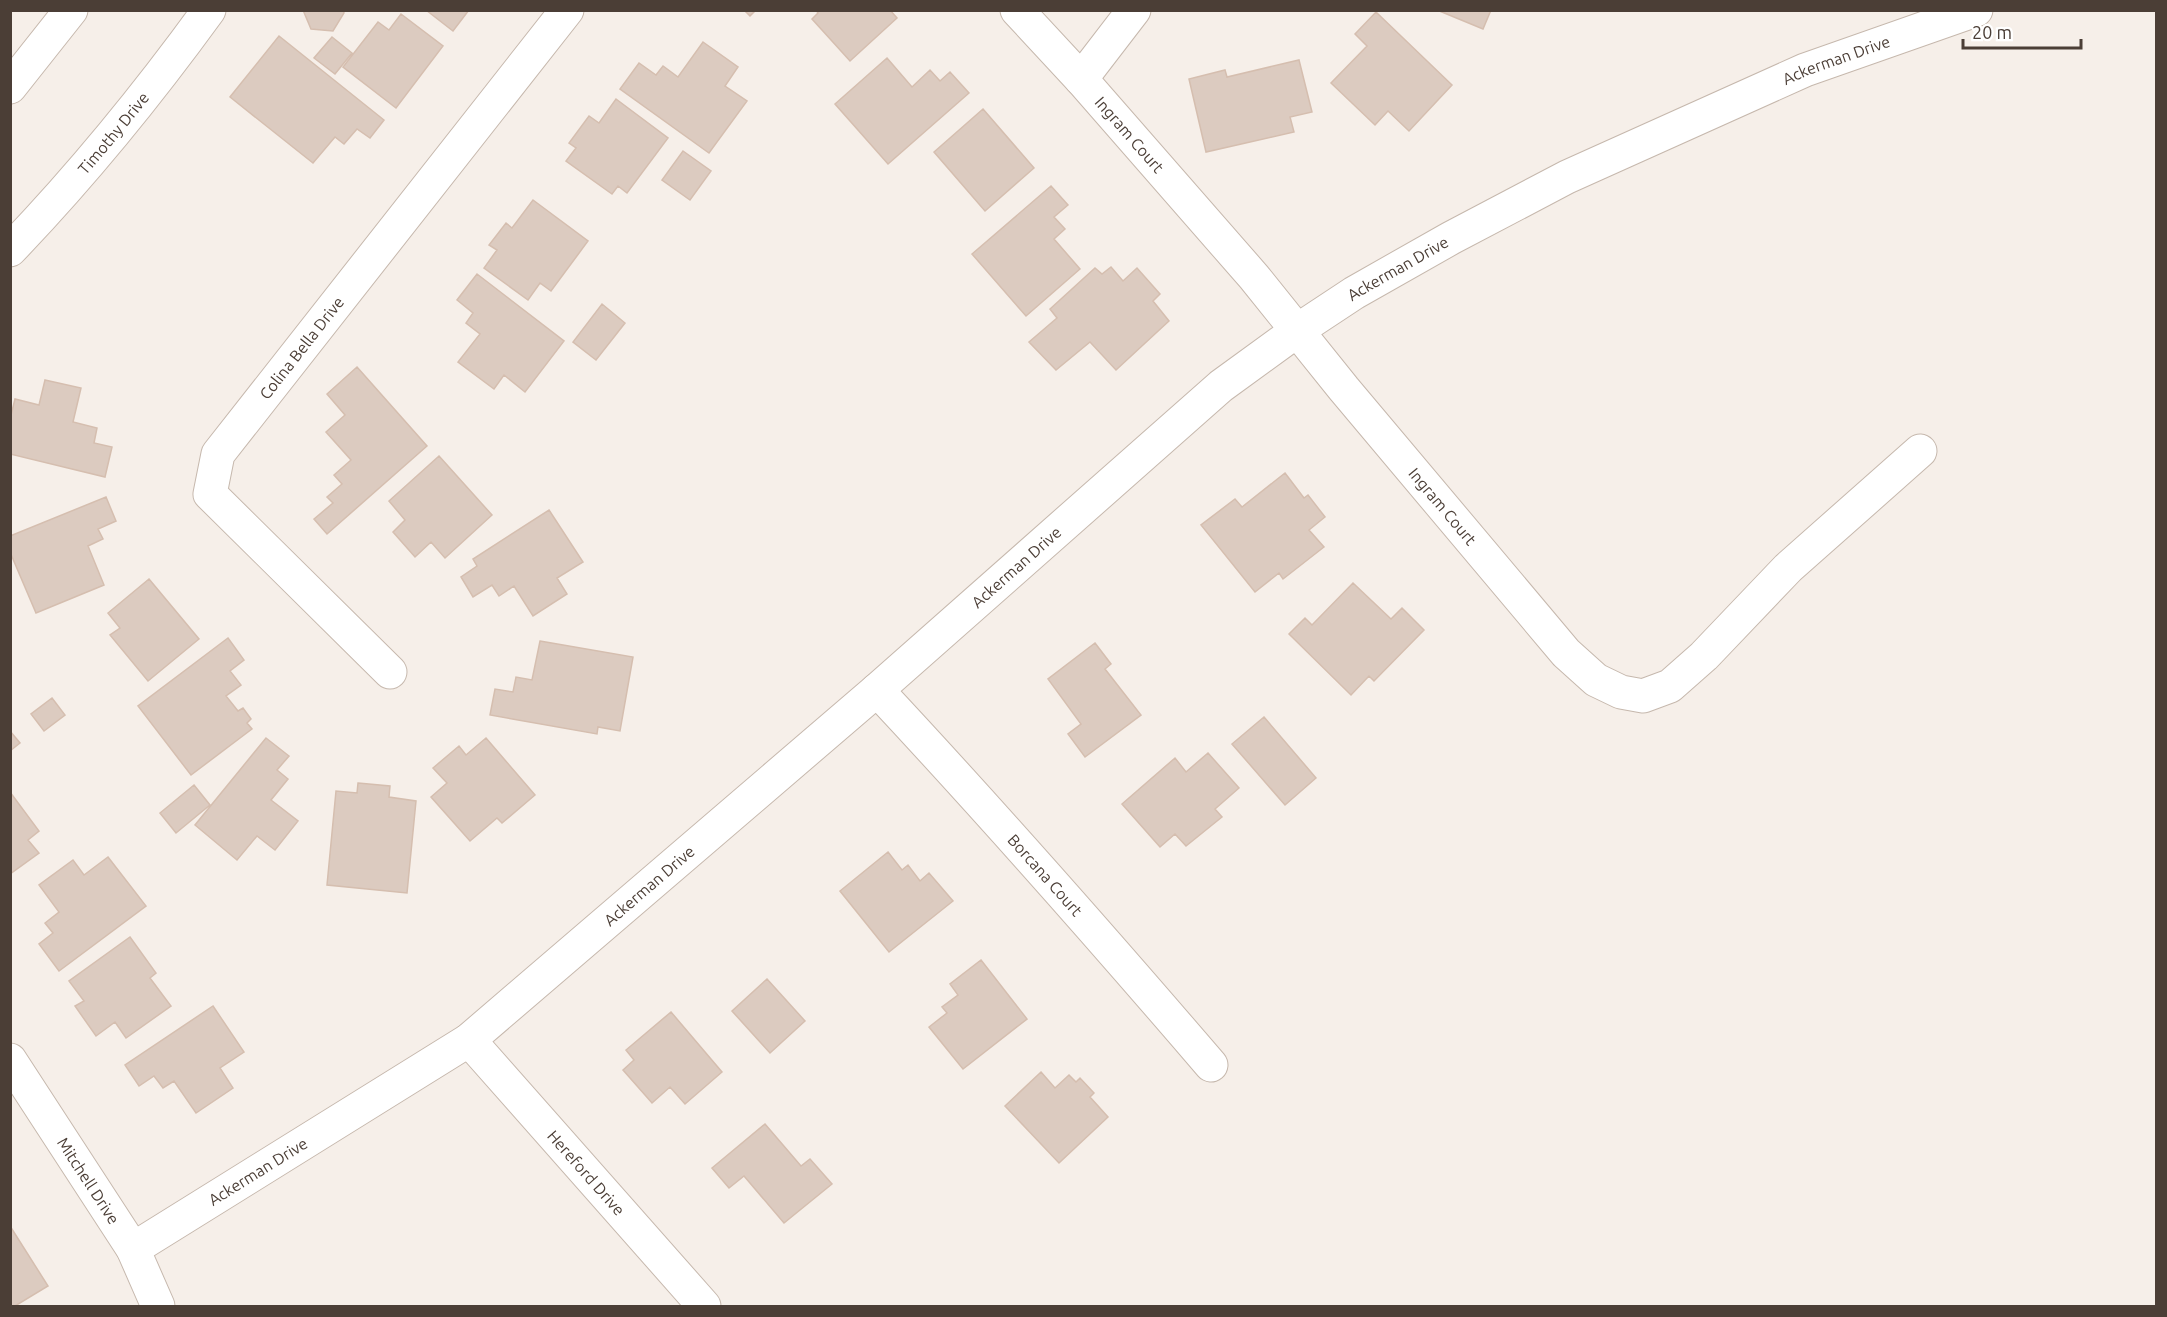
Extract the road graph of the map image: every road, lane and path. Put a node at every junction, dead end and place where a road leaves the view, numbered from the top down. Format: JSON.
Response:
{"nodes":[{"id":1,"x":71,"y":10,"type":"edge"},
{"id":2,"x":209,"y":10,"type":"edge"},
{"id":3,"x":567,"y":10,"type":"edge"},
{"id":4,"x":1017,"y":10,"type":"edge"},
{"id":5,"x":1134,"y":10,"type":"edge"},
{"id":6,"x":1976,"y":10,"type":"edge"},
{"id":7,"x":1081,"y":80,"type":"junction"},
{"id":8,"x":10,"y":87,"type":"edge"},
{"id":9,"x":10,"y":250,"type":"edge"},
{"id":10,"x":1298,"y":330,"type":"junction"},
{"id":11,"x":1920,"y":451,"type":"dead end"},
{"id":12,"x":390,"y":672,"type":"dead end"},
{"id":13,"x":877,"y":690,"type":"junction"},
{"id":14,"x":469,"y":1040,"type":"junction"},
{"id":15,"x":10,"y":1060,"type":"edge"},
{"id":16,"x":1211,"y":1065,"type":"dead end"},
{"id":17,"x":133,"y":1249,"type":"junction"},
{"id":18,"x":158,"y":1306,"type":"edge"},
{"id":19,"x":704,"y":1306,"type":"edge"}],
"edges":[{"from":1,"to":8,"type":"street"},
{"from":2,"to":9,"type":"street","name":"Timothy Drive"},
{"from":3,"to":12,"type":"street","name":"Colina Bella Drive"},
{"from":4,"to":7,"type":"street","name":"Ingram Court"},
{"from":5,"to":7,"type":"street"},
{"from":6,"to":10,"type":"street","name":"Ackerman Drive"},
{"from":7,"to":10,"type":"street","name":"Ingram Court"},
{"from":10,"to":11,"type":"street","name":"Ingram Court"},
{"from":10,"to":13,"type":"street","name":"Ackerman Drive"},
{"from":13,"to":14,"type":"street","name":"Ackerman Drive"},
{"from":13,"to":16,"type":"street","name":"Borcana Court"},
{"from":14,"to":17,"type":"street","name":"Ackerman Drive"},
{"from":14,"to":19,"type":"street","name":"Hereford Drive"},
{"from":15,"to":17,"type":"street","name":"Mitchell Drive"},
{"from":17,"to":18,"type":"street","name":"Mitchell Drive"}]}
